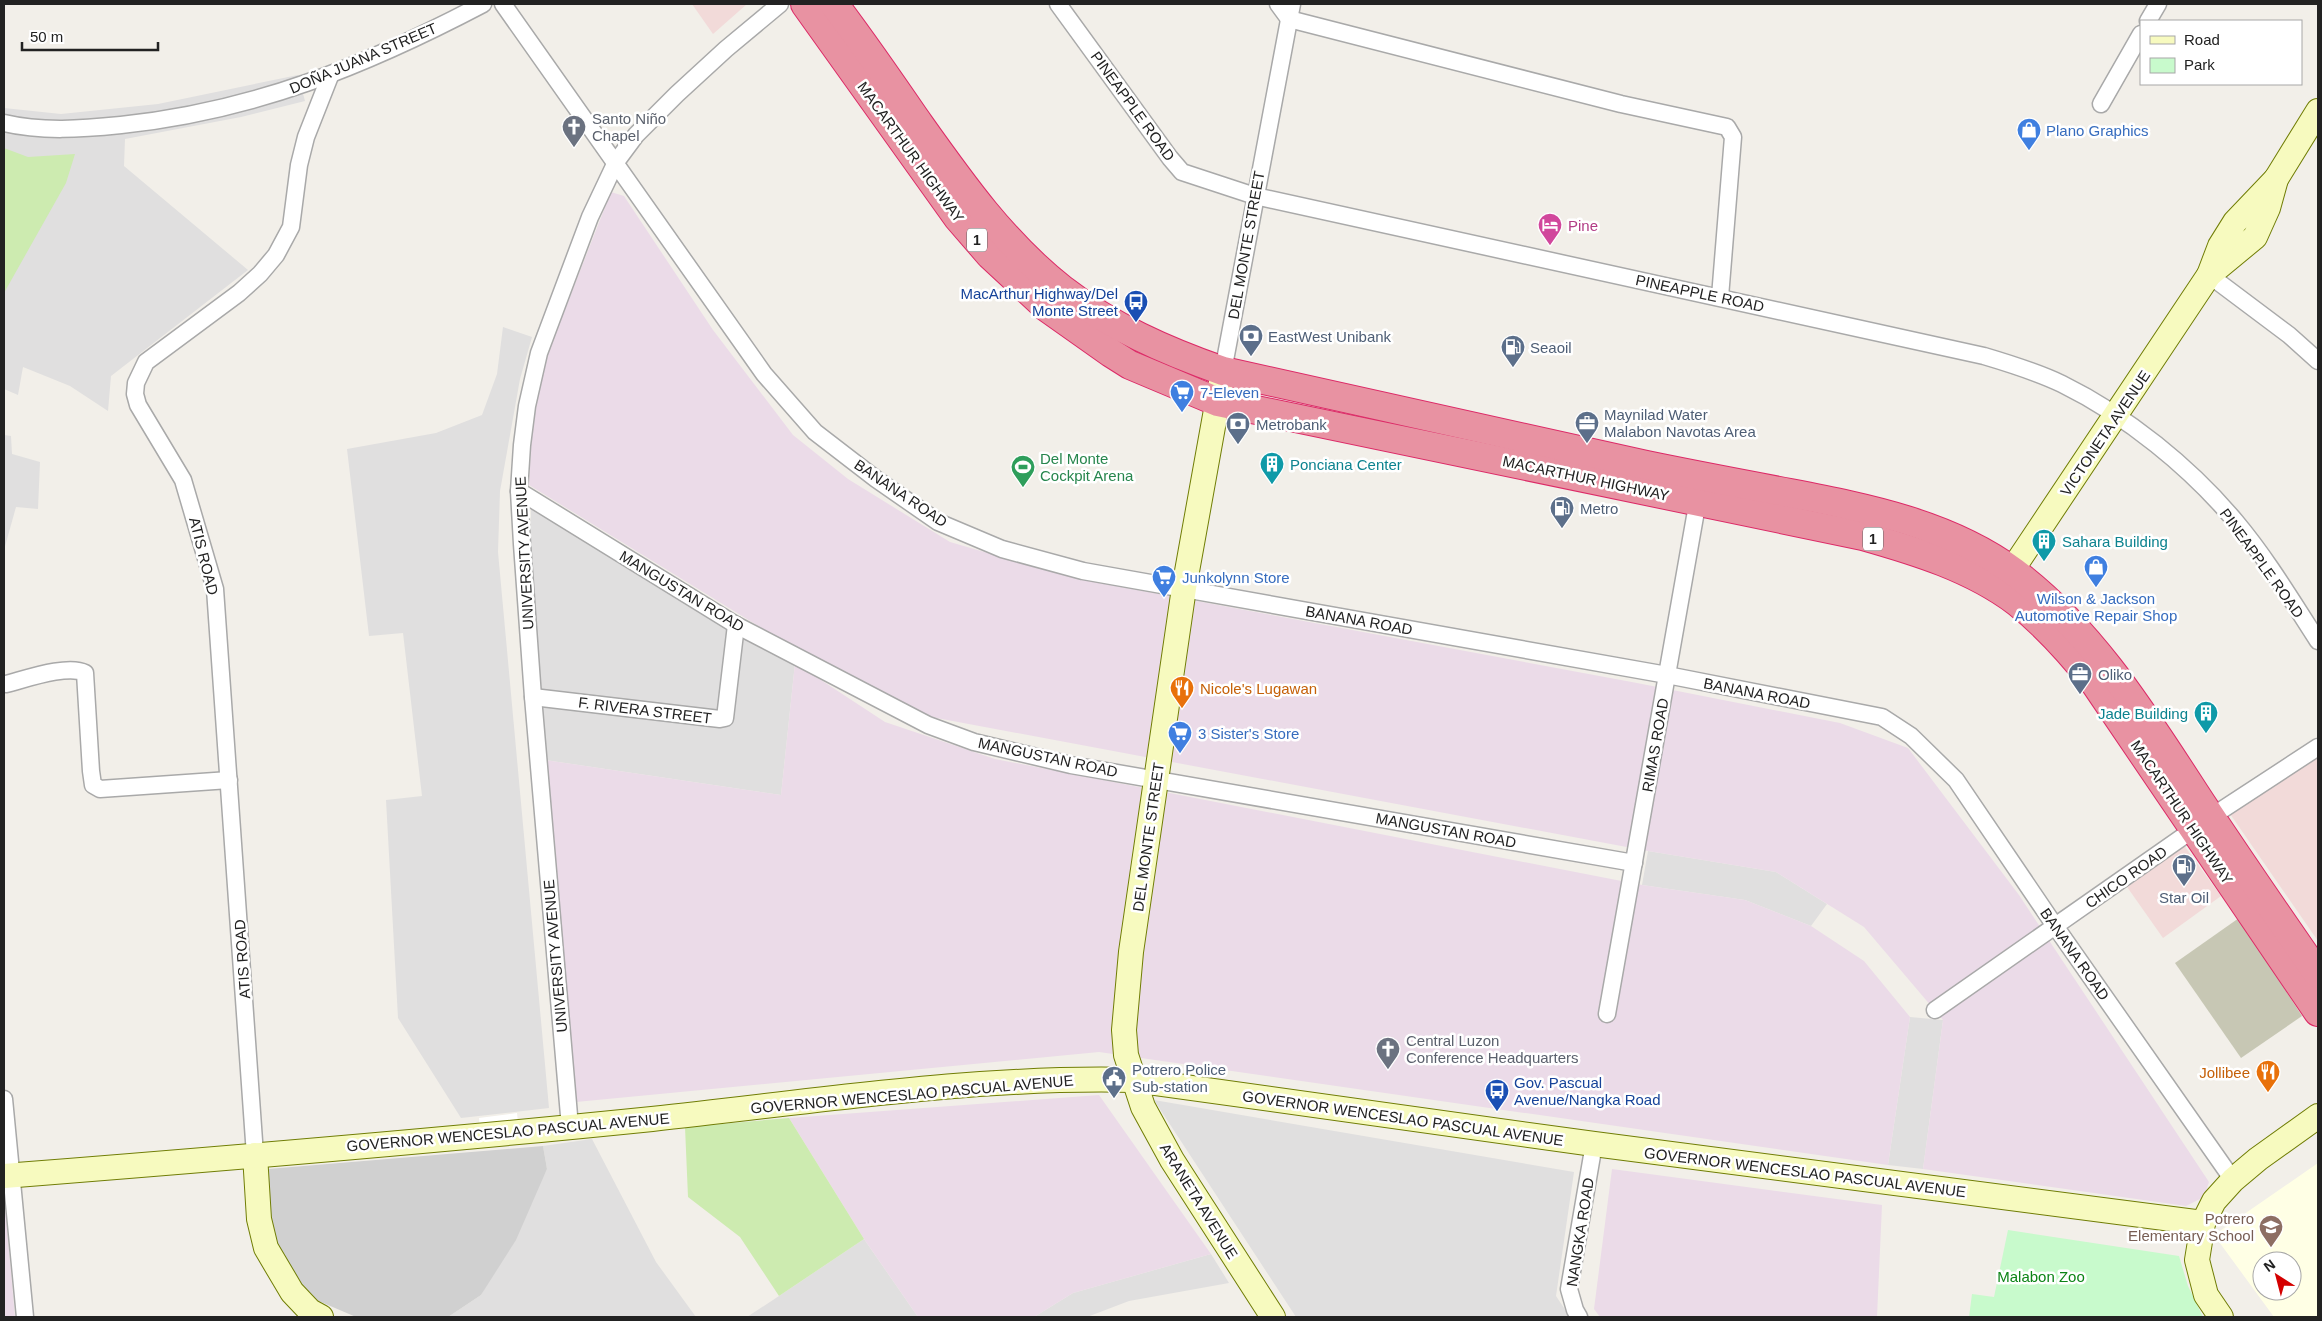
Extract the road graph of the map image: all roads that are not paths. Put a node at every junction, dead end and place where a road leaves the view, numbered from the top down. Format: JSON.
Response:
{"nodes":[{"id":1,"x":483,"y":4,"type":"edge"},
{"id":2,"x":503,"y":4,"type":"edge"},
{"id":3,"x":780,"y":4,"type":"edge"},
{"id":4,"x":805,"y":4,"type":"edge"},
{"id":5,"x":834,"y":4,"type":"edge"},
{"id":6,"x":1058,"y":4,"type":"edge"},
{"id":7,"x":1278,"y":4,"type":"edge"},
{"id":8,"x":2158,"y":4,"type":"edge"},
{"id":9,"x":1291,"y":12,"type":"edge"},
{"id":10,"x":2149,"y":20,"type":"edge"},
{"id":11,"x":2140,"y":36,"type":"edge"},
{"id":12,"x":330,"y":76,"type":"junction"},
{"id":13,"x":2101,"y":104,"type":"dead end"},
{"id":14,"x":2318,"y":111,"type":"edge"},
{"id":15,"x":4,"y":123,"type":"edge"},
{"id":16,"x":616,"y":162,"type":"junction"},
{"id":17,"x":1255,"y":196,"type":"junction"},
{"id":18,"x":2210,"y":275,"type":"junction"},
{"id":19,"x":1720,"y":297,"type":"junction"},
{"id":20,"x":2318,"y":361,"type":"edge"},
{"id":21,"x":1223,"y":371,"type":"junction"},
{"id":22,"x":1218,"y":402,"type":"junction"},
{"id":23,"x":2116,"y":417,"type":"junction"},
{"id":24,"x":1700,"y":489,"type":"junction"},
{"id":25,"x":519,"y":491,"type":"junction"},
{"id":26,"x":2005,"y":580,"type":"junction"},
{"id":27,"x":1184,"y":588,"type":"junction"},
{"id":28,"x":736,"y":625,"type":"junction"},
{"id":29,"x":2318,"y":641,"type":"edge"},
{"id":30,"x":1667,"y":675,"type":"junction"},
{"id":31,"x":6,"y":684,"type":"dead end"},
{"id":32,"x":533,"y":697,"type":"junction"},
{"id":33,"x":2318,"y":747,"type":"edge"},
{"id":34,"x":1156,"y":779,"type":"junction"},
{"id":35,"x":229,"y":780,"type":"junction"},
{"id":36,"x":2203,"y":823,"type":"junction"},
{"id":37,"x":1634,"y":863,"type":"junction"},
{"id":38,"x":2055,"y":926,"type":"junction"},
{"id":39,"x":2318,"y":974,"type":"edge"},
{"id":40,"x":1935,"y":1010,"type":"dead end"},
{"id":41,"x":2318,"y":1012,"type":"edge"},
{"id":42,"x":1607,"y":1014,"type":"dead end"},
{"id":43,"x":1134,"y":1080,"type":"junction"},
{"id":44,"x":4,"y":1099,"type":"edge"},
{"id":45,"x":2318,"y":1116,"type":"edge"},
{"id":46,"x":570,"y":1127,"type":"junction"},
{"id":47,"x":1594,"y":1144,"type":"junction"},
{"id":48,"x":255,"y":1155,"type":"junction"},
{"id":49,"x":8,"y":1176,"type":"edge"},
{"id":50,"x":2233,"y":1180,"type":"junction"},
{"id":51,"x":2203,"y":1223,"type":"junction"},
{"id":52,"x":25,"y":1317,"type":"edge"},
{"id":53,"x":321,"y":1317,"type":"edge"},
{"id":54,"x":1273,"y":1317,"type":"edge"},
{"id":55,"x":1579,"y":1317,"type":"edge"},
{"id":56,"x":2221,"y":1317,"type":"edge"}],
"edges":[{"from":1,"to":12,"type":"street","name":"DOÑA JUANA STREET"},
{"from":2,"to":16,"type":"street","name":"BANANA ROAD"},
{"from":3,"to":16,"type":"street","name":"UNIVERSITY AVENUE"},
{"from":4,"to":22,"type":"highway","name":"MACARTHUR HIGHWAY","number":"1"},
{"from":5,"to":21,"type":"highway","name":"MACARTHUR HIGHWAY","number":"1"},
{"from":6,"to":17,"type":"street","name":"PINEAPPLE ROAD"},
{"from":7,"to":9,"type":"street"},
{"from":8,"to":10,"type":"street"},
{"from":9,"to":17,"type":"street","name":"DEL MONTE STREET"},
{"from":9,"to":19,"type":"street"},
{"from":11,"to":13,"type":"street"},
{"from":12,"to":15,"type":"street","name":"DOÑA JUANA STREET"},
{"from":12,"to":35,"type":"street","name":"ATIS ROAD"},
{"from":14,"to":18,"type":"main road","name":"VICTONETA AVENUE"},
{"from":16,"to":25,"type":"street","name":"UNIVERSITY AVENUE"},
{"from":16,"to":27,"type":"street","name":"BANANA ROAD"},
{"from":17,"to":19,"type":"street","name":"PINEAPPLE ROAD"},
{"from":17,"to":21,"type":"street","name":"DEL MONTE STREET"},
{"from":18,"to":20,"type":"street"},
{"from":18,"to":23,"type":"main road","name":"VICTONETA AVENUE"},
{"from":19,"to":23,"type":"street","name":"PINEAPPLE ROAD"},
{"from":21,"to":22,"type":"main road","name":"DEL MONTE STREET"},
{"from":21,"to":24,"type":"highway","name":"MACARTHUR HIGHWAY","number":"1"},
{"from":22,"to":24,"type":"highway","name":"MACARTHUR HIGHWAY","number":"1"},
{"from":22,"to":27,"type":"main road","name":"DEL MONTE STREET"},
{"from":23,"to":26,"type":"main road","name":"VICTONETA AVENUE"},
{"from":23,"to":29,"type":"street","name":"PINEAPPLE ROAD"},
{"from":24,"to":26,"type":"highway","name":"MACARTHUR HIGHWAY","number":"1"},
{"from":24,"to":30,"type":"street","name":"RIMAS ROAD"},
{"from":25,"to":28,"type":"street","name":"MANGUSTAN ROAD"},
{"from":25,"to":32,"type":"street","name":"UNIVERSITY AVENUE"},
{"from":26,"to":36,"type":"highway","name":"MACARTHUR HIGHWAY","number":"1"},
{"from":27,"to":30,"type":"street","name":"BANANA ROAD"},
{"from":27,"to":34,"type":"main road","name":"DEL MONTE STREET"},
{"from":28,"to":32,"type":"street","name":"F. RIVERA STREET"},
{"from":28,"to":34,"type":"street","name":"MANGUSTAN ROAD"},
{"from":30,"to":37,"type":"street","name":"RIMAS ROAD"},
{"from":30,"to":38,"type":"street","name":"BANANA ROAD"},
{"from":31,"to":35,"type":"street"},
{"from":32,"to":46,"type":"street","name":"UNIVERSITY AVENUE"},
{"from":33,"to":36,"type":"street","name":"CHICO ROAD"},
{"from":34,"to":37,"type":"street","name":"MANGUSTAN ROAD"},
{"from":34,"to":43,"type":"main road","name":"DEL MONTE STREET"},
{"from":35,"to":48,"type":"street","name":"ATIS ROAD"},
{"from":36,"to":38,"type":"street","name":"CHICO ROAD"},
{"from":36,"to":39,"type":"highway","name":"MACARTHUR HIGHWAY","number":"1"},
{"from":36,"to":41,"type":"highway","name":"MACARTHUR HIGHWAY","number":"1"},
{"from":37,"to":42,"type":"street","name":"RIMAS ROAD"},
{"from":38,"to":40,"type":"street","name":"CHICO ROAD"},
{"from":38,"to":50,"type":"street","name":"BANANA ROAD"},
{"from":43,"to":46,"type":"main road","name":"GOVERNOR WENCESLAO PASCUAL AVENUE"},
{"from":43,"to":47,"type":"main road","name":"GOVERNOR WENCESLAO PASCUAL AVENUE"},
{"from":43,"to":54,"type":"main road","name":"ARANETA AVENUE"},
{"from":44,"to":49,"type":"street"},
{"from":45,"to":50,"type":"main road"},
{"from":46,"to":48,"type":"main road","name":"GOVERNOR WENCESLAO PASCUAL AVENUE"},
{"from":47,"to":51,"type":"main road","name":"GOVERNOR WENCESLAO PASCUAL AVENUE"},
{"from":47,"to":55,"type":"street","name":"NANGKA ROAD"},
{"from":48,"to":49,"type":"main road","name":"GOVERNOR WENCESLAO PASCUAL AVENUE"},
{"from":48,"to":53,"type":"main road"},
{"from":49,"to":52,"type":"street"},
{"from":50,"to":51,"type":"main road"},
{"from":51,"to":56,"type":"main road"}]}
